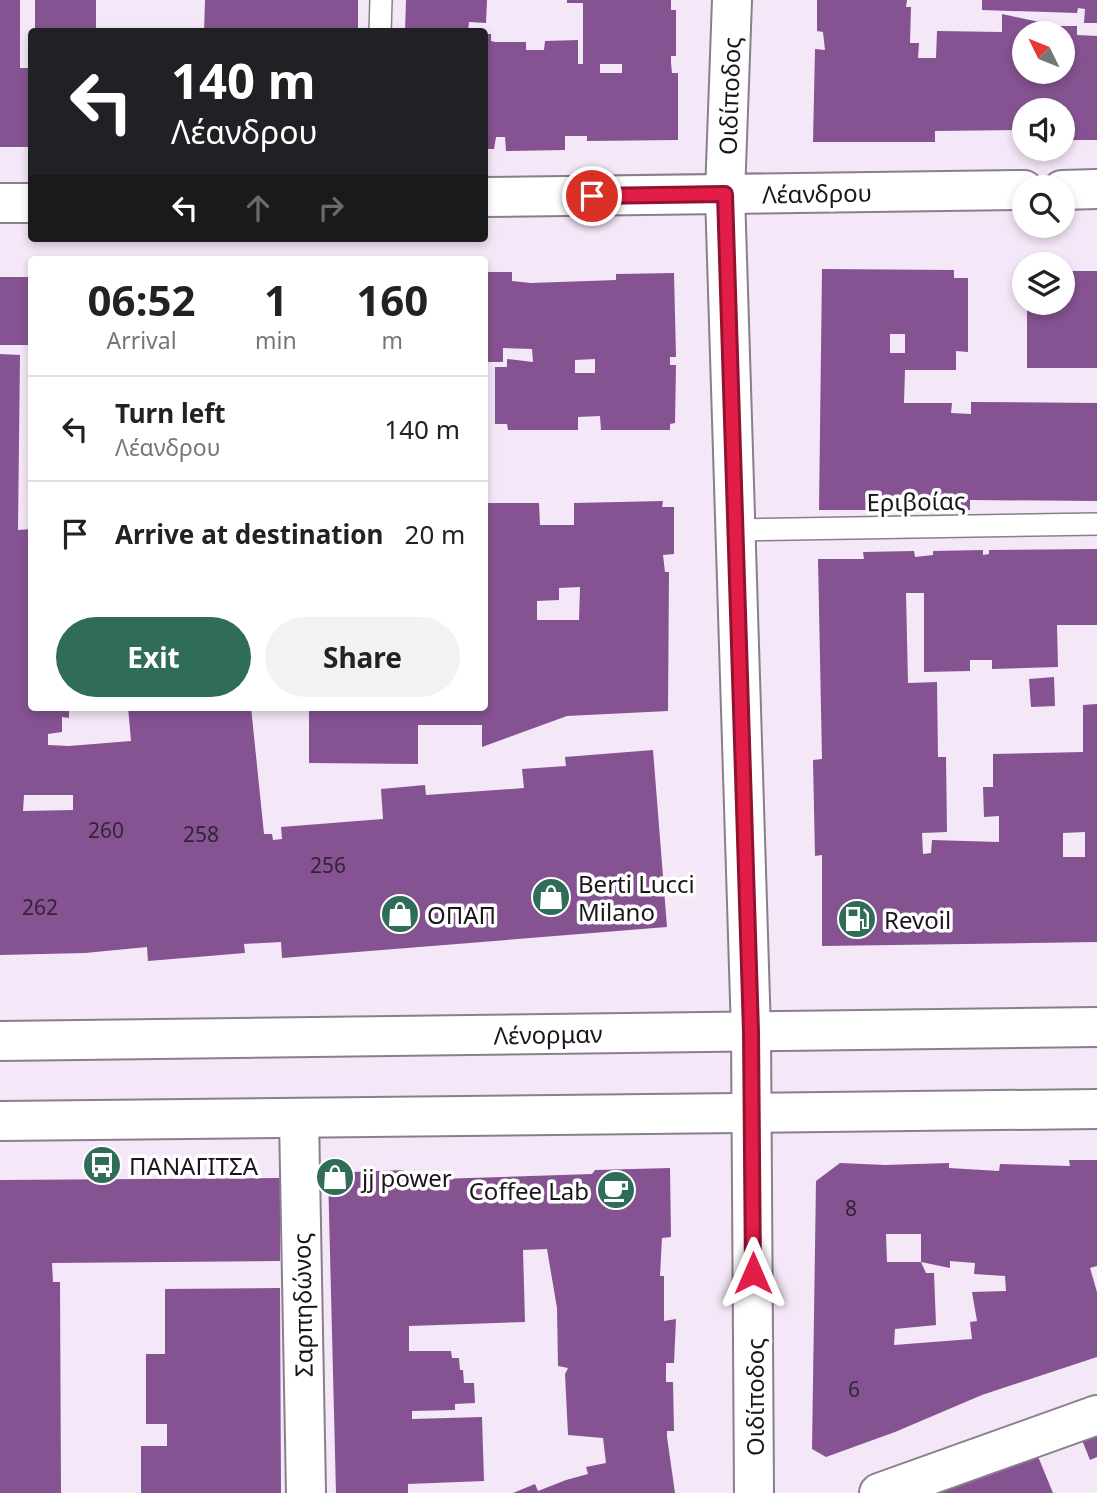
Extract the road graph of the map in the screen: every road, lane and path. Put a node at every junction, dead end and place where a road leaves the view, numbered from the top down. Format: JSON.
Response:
{"nodes":[{"id":1,"x":381,"y":0,"type":"edge"},
{"id":2,"x":732,"y":0,"type":"edge"},
{"id":3,"x":380,"y":28,"type":"edge"},
{"id":4,"x":1097,"y":189,"type":"edge"},
{"id":5,"x":1012,"y":190,"type":"edge"},
{"id":6,"x":1075,"y":190,"type":"edge"},
{"id":7,"x":725,"y":194,"type":"junction"},
{"id":8,"x":488,"y":197,"type":"edge"},
{"id":9,"x":0,"y":203,"type":"edge"},
{"id":10,"x":28,"y":203,"type":"edge"},
{"id":11,"x":1097,"y":524,"type":"edge"},
{"id":12,"x":735,"y":530,"type":"junction"},
{"id":13,"x":1097,"y":1027,"type":"edge"},
{"id":14,"x":751,"y":1032,"type":"junction"},
{"id":15,"x":0,"y":1041,"type":"edge"},
{"id":16,"x":1097,"y":1109,"type":"edge"},
{"id":17,"x":752,"y":1113,"type":"junction"},
{"id":18,"x":299,"y":1118,"type":"junction"},
{"id":19,"x":0,"y":1121,"type":"edge"},
{"id":20,"x":1097,"y":1415,"type":"edge"},
{"id":21,"x":306,"y":1493,"type":"edge"},
{"id":22,"x":754,"y":1493,"type":"edge"},
{"id":23,"x":879,"y":1493,"type":"edge"}],
"edges":[{"from":1,"to":3,"type":"lane"},
{"from":2,"to":7,"type":"street","name":"Οιδίποδος"},
{"from":4,"to":6,"type":"street"},
{"from":5,"to":7,"type":"street","name":"Λέανδρου"},
{"from":7,"to":8,"type":"street","name":"Λέανδρου"},
{"from":7,"to":12,"type":"street","name":"Οιδίποδος"},
{"from":9,"to":10,"type":"street"},
{"from":11,"to":12,"type":"lane","name":"Εριβοίας"},
{"from":12,"to":14,"type":"street","name":"Οιδίποδος"},
{"from":13,"to":14,"type":"street","name":"Λένορμαν"},
{"from":14,"to":15,"type":"street","name":"Λένορμαν"},
{"from":14,"to":17,"type":"street","name":"Οιδίποδος"},
{"from":16,"to":17,"type":"street"},
{"from":17,"to":18,"type":"street"},
{"from":17,"to":22,"type":"street","name":"Οιδίποδος"},
{"from":18,"to":19,"type":"street"},
{"from":18,"to":21,"type":"street","name":"Σαρπηδώνος"},
{"from":20,"to":23,"type":"street"}]}
